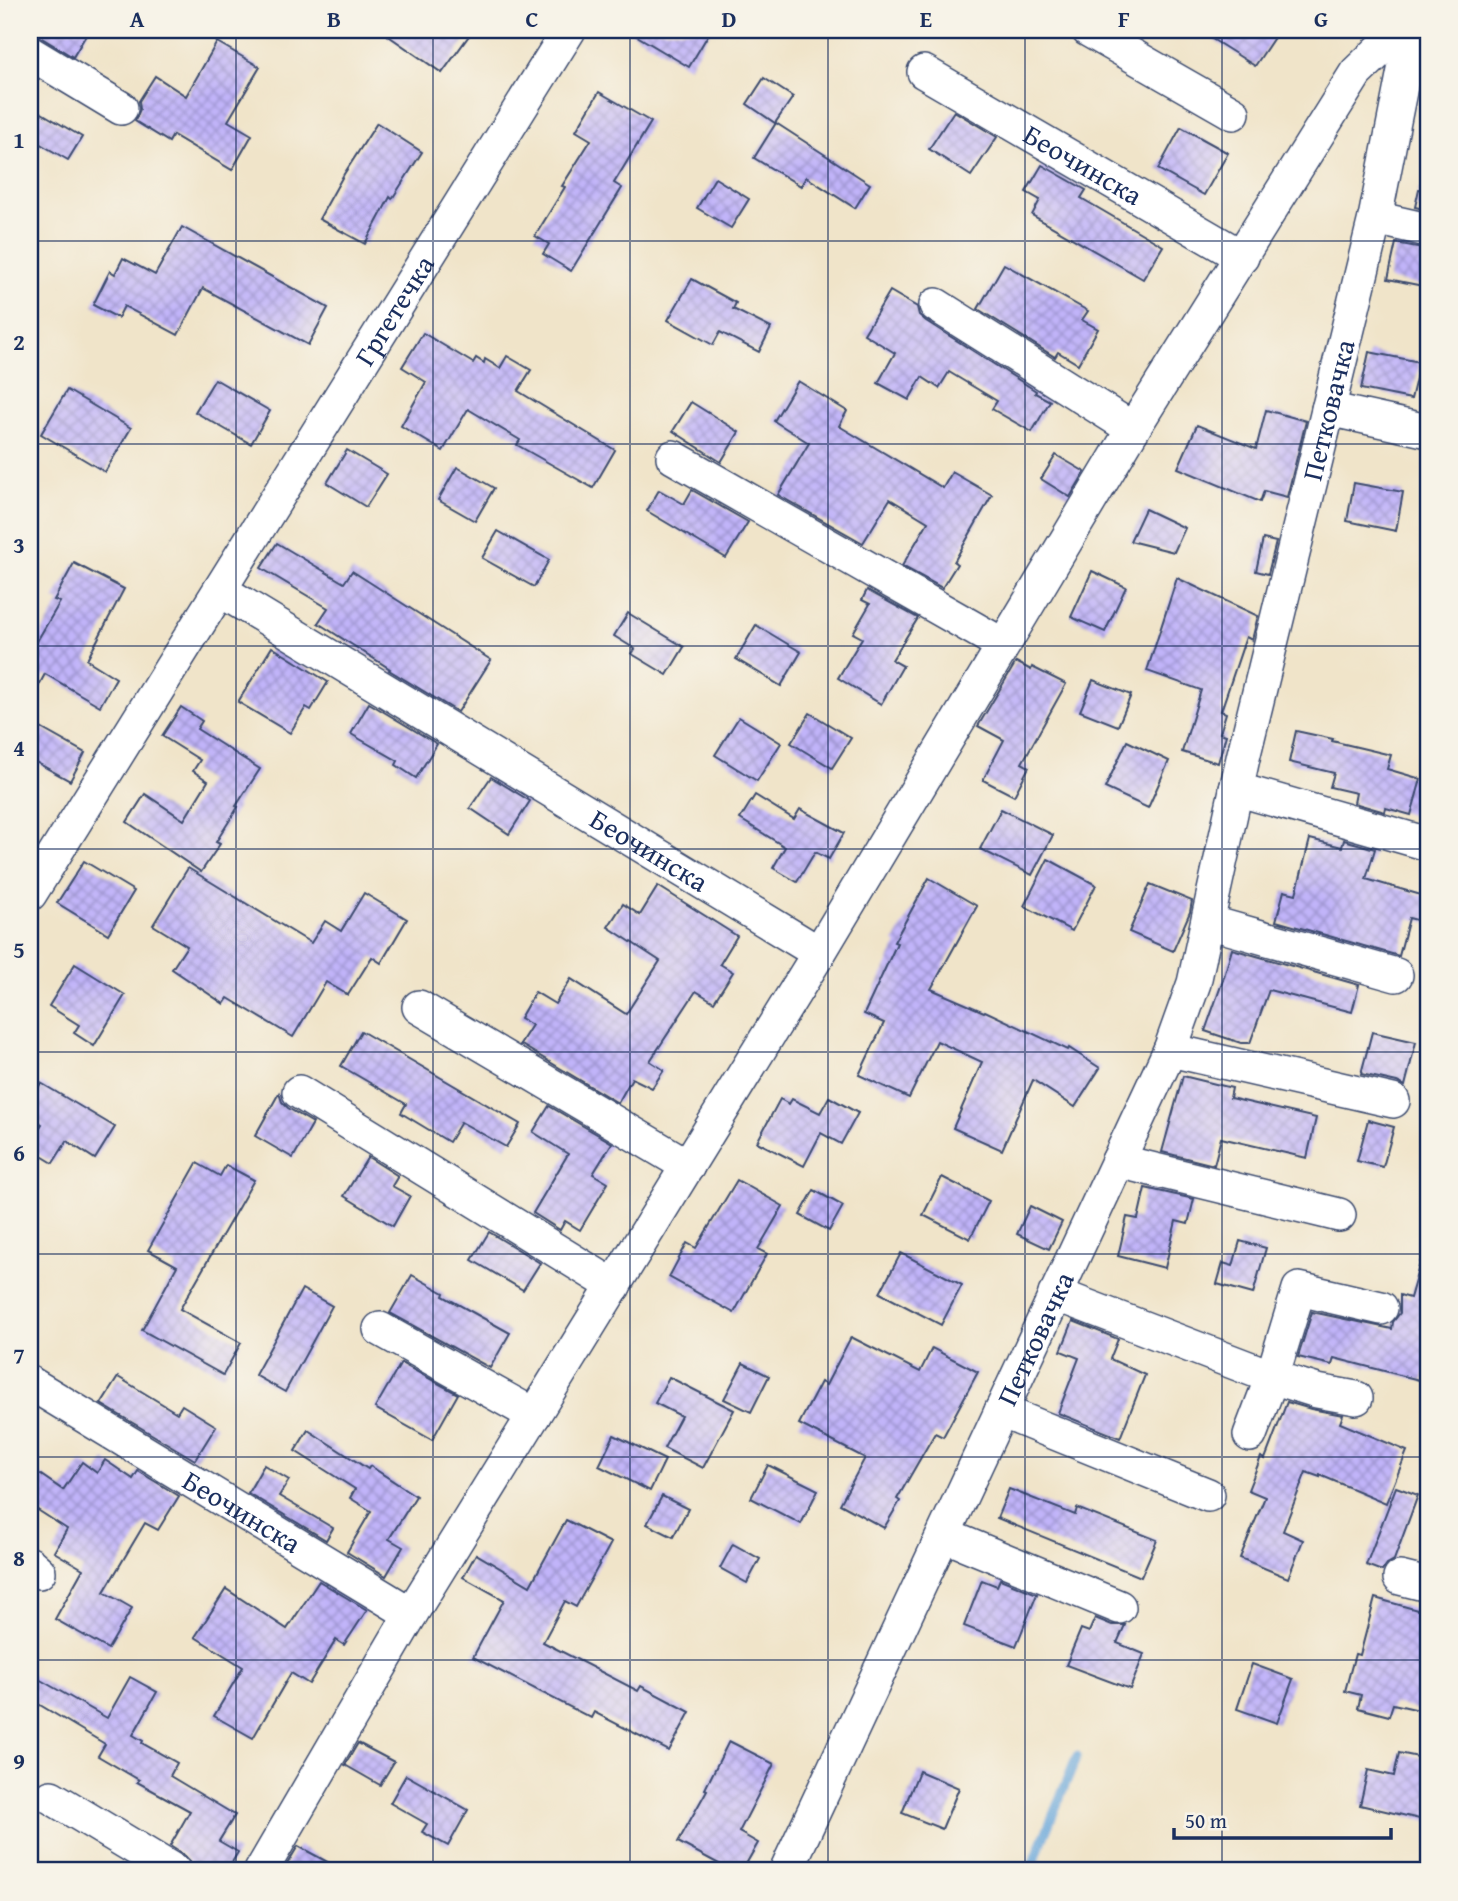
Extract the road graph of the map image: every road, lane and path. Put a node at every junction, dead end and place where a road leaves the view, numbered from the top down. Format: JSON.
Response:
{"nodes":[{"id":1,"x":569,"y":30,"type":"edge"},
{"id":2,"x":1088,"y":30,"type":"edge"},
{"id":3,"x":1411,"y":34,"type":"edge"},
{"id":4,"x":30,"y":53,"type":"edge"},
{"id":5,"x":924,"y":72,"type":"dead end"},
{"id":6,"x":121,"y":108,"type":"dead end"},
{"id":7,"x":1233,"y":113,"type":"dead end"},
{"id":8,"x":1375,"y":218,"type":"junction"},
{"id":9,"x":1428,"y":230,"type":"edge"},
{"id":10,"x":1242,"y":257,"type":"junction"},
{"id":11,"x":936,"y":305,"type":"dead end"},
{"id":12,"x":1328,"y":409,"type":"junction"},
{"id":13,"x":1133,"y":429,"type":"junction"},
{"id":14,"x":1428,"y":431,"type":"edge"},
{"id":15,"x":673,"y":457,"type":"dead end"},
{"id":16,"x":220,"y":590,"type":"junction"},
{"id":17,"x":1003,"y":645,"type":"junction"},
{"id":18,"x":1236,"y":789,"type":"junction"},
{"id":19,"x":1428,"y":844,"type":"edge"},
{"id":20,"x":30,"y":894,"type":"edge"},
{"id":21,"x":1208,"y":922,"type":"junction"},
{"id":22,"x":819,"y":953,"type":"junction"},
{"id":23,"x":1395,"y":975,"type":"dead end"},
{"id":24,"x":419,"y":1007,"type":"dead end"},
{"id":25,"x":1170,"y":1050,"type":"junction"},
{"id":26,"x":299,"y":1092,"type":"dead end"},
{"id":27,"x":1393,"y":1101,"type":"dead end"},
{"id":28,"x":1118,"y":1161,"type":"junction"},
{"id":29,"x":688,"y":1166,"type":"junction"},
{"id":30,"x":1339,"y":1215,"type":"dead end"},
{"id":31,"x":614,"y":1286,"type":"junction"},
{"id":32,"x":1055,"y":1294,"type":"junction"},
{"id":33,"x":1381,"y":1308,"type":"dead end"},
{"id":34,"x":380,"y":1329,"type":"dead end"},
{"id":35,"x":1272,"y":1377,"type":"junction"},
{"id":36,"x":30,"y":1383,"type":"edge"},
{"id":37,"x":1356,"y":1398,"type":"dead end"},
{"id":38,"x":1001,"y":1411,"type":"junction"},
{"id":39,"x":534,"y":1415,"type":"junction"},
{"id":40,"x":1250,"y":1435,"type":"dead end"},
{"id":41,"x":1208,"y":1495,"type":"dead end"},
{"id":42,"x":944,"y":1535,"type":"junction"},
{"id":43,"x":1119,"y":1607,"type":"dead end"},
{"id":44,"x":411,"y":1614,"type":"junction"},
{"id":45,"x":51,"y":1797,"type":"dead end"},
{"id":46,"x":174,"y":1871,"type":"edge"},
{"id":47,"x":261,"y":1871,"type":"edge"},
{"id":48,"x":786,"y":1871,"type":"edge"}],
"edges":[{"from":1,"to":16,"type":"street","name":"Гргетечка"},
{"from":2,"to":7,"type":"street"},
{"from":3,"to":8,"type":"street","name":"Петковачка"},
{"from":3,"to":10,"type":"street"},
{"from":4,"to":6,"type":"street"},
{"from":5,"to":10,"type":"street","name":"Беочинска"},
{"from":8,"to":9,"type":"street"},
{"from":8,"to":12,"type":"street","name":"Петковачка"},
{"from":10,"to":13,"type":"street"},
{"from":11,"to":13,"type":"street"},
{"from":12,"to":14,"type":"street"},
{"from":12,"to":18,"type":"street","name":"Петковачка"},
{"from":13,"to":17,"type":"street"},
{"from":15,"to":17,"type":"street"},
{"from":16,"to":20,"type":"street","name":"Гргетечка"},
{"from":16,"to":22,"type":"street","name":"Беочинска"},
{"from":17,"to":22,"type":"street"},
{"from":18,"to":19,"type":"street"},
{"from":18,"to":21,"type":"street","name":"Петковачка"},
{"from":21,"to":23,"type":"street"},
{"from":21,"to":25,"type":"street","name":"Петковачка"},
{"from":22,"to":29,"type":"street"},
{"from":24,"to":29,"type":"street"},
{"from":25,"to":27,"type":"street"},
{"from":25,"to":28,"type":"street","name":"Петковачка"},
{"from":26,"to":31,"type":"street"},
{"from":28,"to":30,"type":"street"},
{"from":28,"to":32,"type":"street","name":"Петковачка"},
{"from":29,"to":31,"type":"street"},
{"from":31,"to":39,"type":"street"},
{"from":32,"to":35,"type":"street"},
{"from":32,"to":38,"type":"street","name":"Петковачка"},
{"from":33,"to":35,"type":"street"},
{"from":34,"to":39,"type":"street"},
{"from":35,"to":37,"type":"street"},
{"from":35,"to":40,"type":"street"},
{"from":36,"to":44,"type":"street","name":"Беочинска"},
{"from":38,"to":41,"type":"street"},
{"from":38,"to":42,"type":"street","name":"Петковачка"},
{"from":39,"to":44,"type":"street"},
{"from":42,"to":43,"type":"street"},
{"from":42,"to":48,"type":"street","name":"Петковачка"},
{"from":44,"to":47,"type":"street"},
{"from":45,"to":46,"type":"street"}]}
